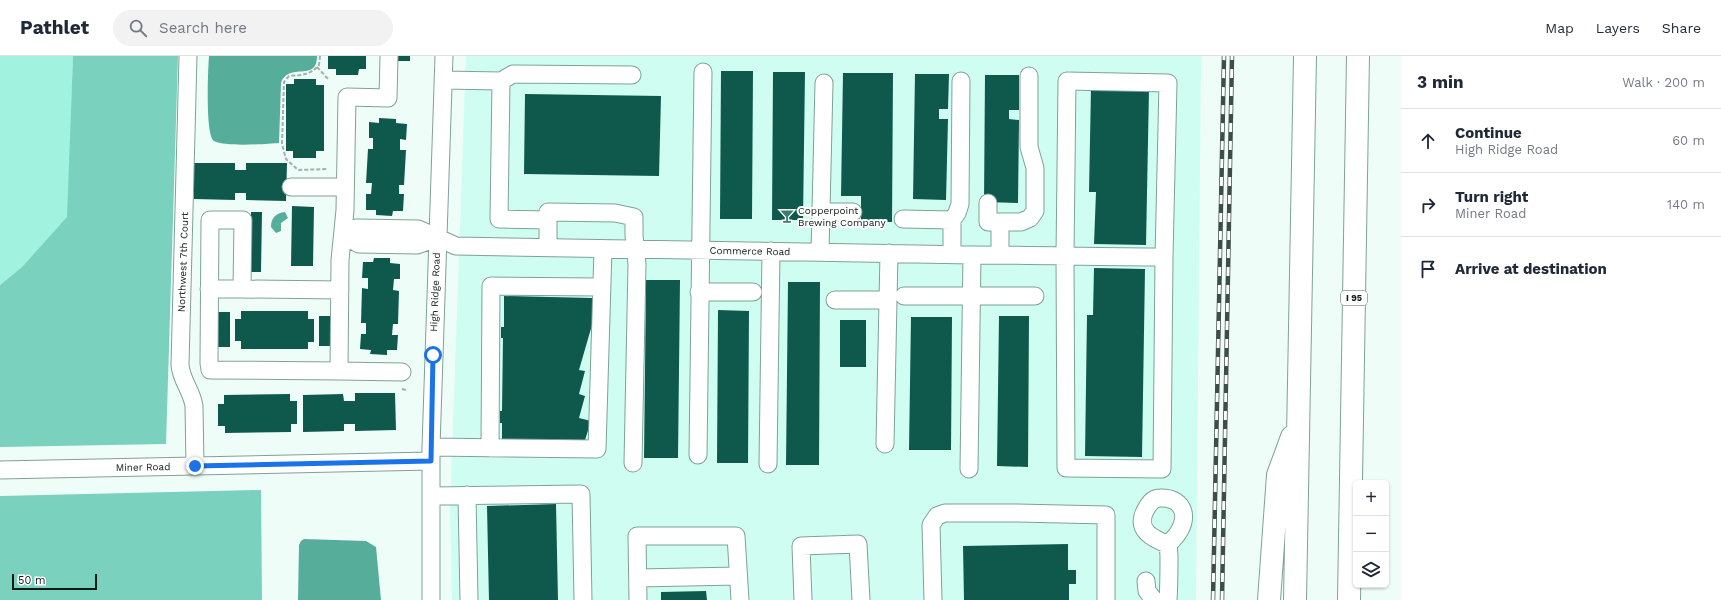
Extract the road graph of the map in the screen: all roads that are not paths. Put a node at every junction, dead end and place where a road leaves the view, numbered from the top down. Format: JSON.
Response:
{"nodes":[{"id":1,"x":188,"y":56,"type":"edge"},
{"id":2,"x":389,"y":56,"type":"edge"},
{"id":3,"x":444,"y":56,"type":"edge"},
{"id":4,"x":1305,"y":56,"type":"edge"},
{"id":5,"x":1358,"y":56,"type":"edge"},
{"id":6,"x":703,"y":72,"type":"dead end"},
{"id":7,"x":632,"y":75,"type":"dead end"},
{"id":8,"x":1029,"y":76,"type":"dead end"},
{"id":9,"x":443,"y":80,"type":"junction"},
{"id":10,"x":501,"y":80,"type":"junction"},
{"id":11,"x":961,"y":81,"type":"dead end"},
{"id":12,"x":824,"y":83,"type":"dead end"},
{"id":13,"x":291,"y":187,"type":"dead end"},
{"id":14,"x":345,"y":187,"type":"junction"},
{"id":15,"x":988,"y":203,"type":"dead end"},
{"id":16,"x":820,"y":212,"type":"junction"},
{"id":17,"x":853,"y":212,"type":"dead end"},
{"id":18,"x":903,"y":219,"type":"dead end"},
{"id":19,"x":548,"y":220,"type":"junction"},
{"id":20,"x":952,"y":220,"type":"junction"},
{"id":21,"x":1000,"y":222,"type":"junction"},
{"id":22,"x":343,"y":236,"type":"junction"},
{"id":23,"x":436,"y":238,"type":"junction"},
{"id":24,"x":548,"y":247,"type":"junction"},
{"id":25,"x":603,"y":248,"type":"junction"},
{"id":26,"x":635,"y":249,"type":"junction"},
{"id":27,"x":700,"y":250,"type":"junction"},
{"id":28,"x":771,"y":251,"type":"junction"},
{"id":29,"x":820,"y":252,"type":"junction"},
{"id":30,"x":889,"y":253,"type":"junction"},
{"id":31,"x":952,"y":254,"type":"junction"},
{"id":32,"x":972,"y":255,"type":"junction"},
{"id":33,"x":1000,"y":255,"type":"junction"},
{"id":34,"x":1064,"y":256,"type":"junction"},
{"id":35,"x":1164,"y":257,"type":"junction"},
{"id":36,"x":602,"y":287,"type":"junction"},
{"id":37,"x":209,"y":289,"type":"junction"},
{"id":38,"x":242,"y":289,"type":"junction"},
{"id":39,"x":340,"y":290,"type":"junction"},
{"id":40,"x":699,"y":292,"type":"junction"},
{"id":41,"x":753,"y":292,"type":"dead end"},
{"id":42,"x":972,"y":296,"type":"junction"},
{"id":43,"x":1035,"y":296,"type":"dead end"},
{"id":44,"x":896,"y":298,"type":"junction"},
{"id":45,"x":835,"y":300,"type":"dead end"},
{"id":46,"x":210,"y":370,"type":"junction"},
{"id":47,"x":339,"y":372,"type":"junction"},
{"id":48,"x":402,"y":372,"type":"dead end"},
{"id":49,"x":186,"y":385,"type":"junction"},
{"id":50,"x":1297,"y":420,"type":"junction"},
{"id":51,"x":885,"y":444,"type":"dead end"},
{"id":52,"x":490,"y":448,"type":"junction"},
{"id":53,"x":431,"y":454,"type":"junction"},
{"id":54,"x":698,"y":455,"type":"dead end"},
{"id":55,"x":633,"y":463,"type":"dead end"},
{"id":56,"x":768,"y":464,"type":"dead end"},
{"id":57,"x":195,"y":466,"type":"junction"},
{"id":58,"x":969,"y":469,"type":"dead end"},
{"id":59,"x":0,"y":470,"type":"edge"},
{"id":60,"x":467,"y":495,"type":"junction"},
{"id":61,"x":431,"y":496,"type":"junction"},
{"id":62,"x":1350,"y":541,"type":"junction"},
{"id":63,"x":1169,"y":545,"type":"dead end"},
{"id":64,"x":1353,"y":562,"type":"edge"},
{"id":65,"x":738,"y":576,"type":"junction"},
{"id":66,"x":638,"y":578,"type":"junction"},
{"id":67,"x":1146,"y":581,"type":"dead end"},
{"id":68,"x":1357,"y":588,"type":"edge"},
{"id":69,"x":431,"y":600,"type":"edge"},
{"id":70,"x":469,"y":600,"type":"edge"},
{"id":71,"x":583,"y":600,"type":"edge"},
{"id":72,"x":638,"y":600,"type":"edge"},
{"id":73,"x":740,"y":600,"type":"edge"},
{"id":74,"x":803,"y":600,"type":"edge"},
{"id":75,"x":861,"y":600,"type":"edge"},
{"id":76,"x":933,"y":600,"type":"edge"},
{"id":77,"x":1106,"y":600,"type":"edge"},
{"id":78,"x":1154,"y":600,"type":"edge"},
{"id":79,"x":1168,"y":600,"type":"edge"},
{"id":80,"x":1270,"y":600,"type":"edge"},
{"id":81,"x":1295,"y":600,"type":"edge"},
{"id":82,"x":1349,"y":600,"type":"edge"},
{"id":83,"x":1359,"y":600,"type":"edge"}],
"edges":[{"from":1,"to":49,"type":"street","name":"Northwest 7th Court"},
{"from":2,"to":14,"type":"street"},
{"from":3,"to":9,"type":"street","name":"High Ridge Road"},
{"from":4,"to":50,"type":"highway"},
{"from":5,"to":62,"type":"highway","number":"I 95"},
{"from":6,"to":27,"type":"street"},
{"from":7,"to":10,"type":"street"},
{"from":8,"to":21,"type":"street"},
{"from":9,"to":10,"type":"street"},
{"from":9,"to":23,"type":"street","name":"High Ridge Road"},
{"from":10,"to":19,"type":"street"},
{"from":11,"to":20,"type":"street"},
{"from":12,"to":16,"type":"street"},
{"from":13,"to":14,"type":"street"},
{"from":14,"to":22,"type":"street"},
{"from":15,"to":21,"type":"street"},
{"from":16,"to":17,"type":"street"},
{"from":16,"to":29,"type":"street"},
{"from":18,"to":20,"type":"street"},
{"from":19,"to":24,"type":"street"},
{"from":19,"to":26,"type":"street"},
{"from":20,"to":31,"type":"street"},
{"from":21,"to":33,"type":"street"},
{"from":22,"to":23,"type":"street"},
{"from":22,"to":39,"type":"street"},
{"from":23,"to":24,"type":"street","name":"Commerce Road"},
{"from":23,"to":53,"type":"street","name":"High Ridge Road"},
{"from":24,"to":25,"type":"street","name":"Commerce Road"},
{"from":25,"to":26,"type":"street","name":"Commerce Road"},
{"from":25,"to":36,"type":"street"},
{"from":26,"to":27,"type":"street","name":"Commerce Road"},
{"from":26,"to":55,"type":"street"},
{"from":27,"to":28,"type":"street","name":"Commerce Road"},
{"from":27,"to":40,"type":"street"},
{"from":28,"to":29,"type":"street","name":"Commerce Road"},
{"from":28,"to":56,"type":"street"},
{"from":29,"to":30,"type":"street","name":"Commerce Road"},
{"from":30,"to":31,"type":"street","name":"Commerce Road"},
{"from":30,"to":44,"type":"street"},
{"from":31,"to":32,"type":"street","name":"Commerce Road"},
{"from":32,"to":33,"type":"street","name":"Commerce Road"},
{"from":32,"to":42,"type":"street"},
{"from":33,"to":34,"type":"street","name":"Commerce Road"},
{"from":34,"to":35,"type":"street","name":"Commerce Road"},
{"from":34,"to":35,"type":"street"},
{"from":34,"to":35,"type":"street"},
{"from":36,"to":52,"type":"street","name":"Miner Road"},
{"from":36,"to":52,"type":"street"},
{"from":37,"to":38,"type":"street"},
{"from":37,"to":38,"type":"street"},
{"from":37,"to":46,"type":"street"},
{"from":38,"to":39,"type":"street"},
{"from":39,"to":47,"type":"street"},
{"from":40,"to":41,"type":"street"},
{"from":40,"to":54,"type":"street"},
{"from":42,"to":43,"type":"street"},
{"from":42,"to":44,"type":"street"},
{"from":42,"to":58,"type":"street"},
{"from":44,"to":45,"type":"street"},
{"from":44,"to":51,"type":"street"},
{"from":46,"to":47,"type":"street"},
{"from":46,"to":49,"type":"street"},
{"from":47,"to":48,"type":"street"},
{"from":49,"to":57,"type":"street","name":"Northwest 7th Court"},
{"from":50,"to":80,"type":"highway"},
{"from":50,"to":81,"type":"highway"},
{"from":52,"to":53,"type":"street","name":"Miner Road"},
{"from":53,"to":57,"type":"street","name":"Miner Road"},
{"from":53,"to":61,"type":"street","name":"High Ridge Road"},
{"from":57,"to":59,"type":"street","name":"Miner Road"},
{"from":60,"to":61,"type":"street"},
{"from":60,"to":70,"type":"street"},
{"from":60,"to":71,"type":"street"},
{"from":61,"to":69,"type":"street","name":"High Ridge Road"},
{"from":62,"to":64,"type":"highway"},
{"from":62,"to":82,"type":"highway","number":"I 95"},
{"from":63,"to":79,"type":"street"},
{"from":65,"to":66,"type":"street"},
{"from":65,"to":66,"type":"street"},
{"from":65,"to":73,"type":"street"},
{"from":66,"to":72,"type":"street"},
{"from":67,"to":78,"type":"street"},
{"from":68,"to":83,"type":"highway"},
{"from":74,"to":75,"type":"street"},
{"from":76,"to":77,"type":"street"}]}
